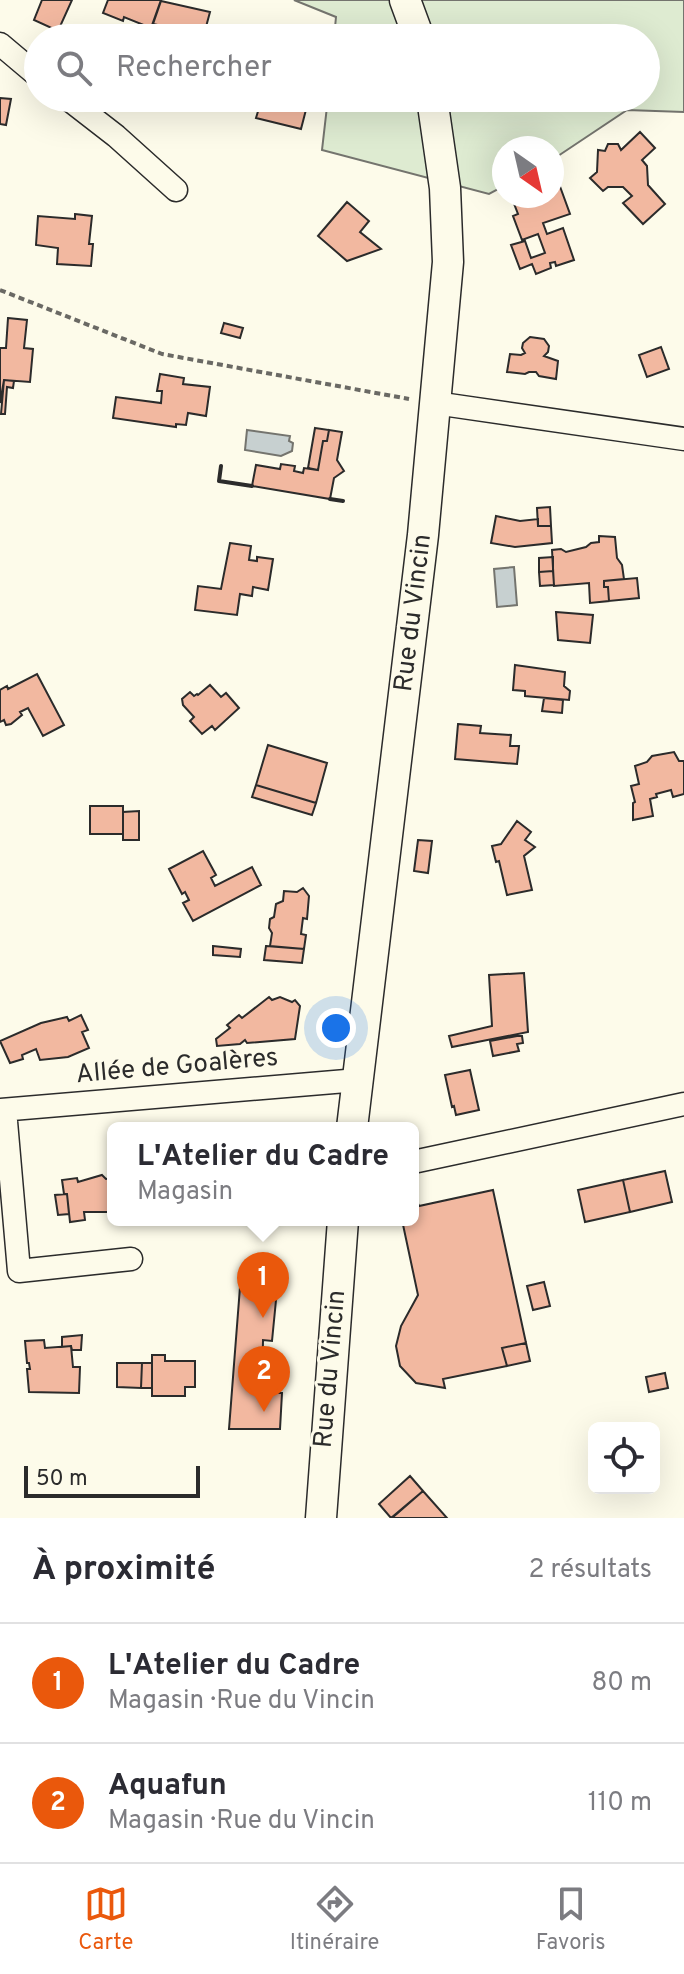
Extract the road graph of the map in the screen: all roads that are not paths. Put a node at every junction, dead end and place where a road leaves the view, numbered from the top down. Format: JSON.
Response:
{"nodes":[{"id":1,"x":405,"y":0,"type":"edge"},
{"id":2,"x":414,"y":24,"type":"edge"},
{"id":3,"x":0,"y":44,"type":"edge"},
{"id":4,"x":24,"y":64,"type":"edge"},
{"id":5,"x":85,"y":112,"type":"edge"},
{"id":6,"x":434,"y":112,"type":"edge"},
{"id":7,"x":176,"y":190,"type":"dead end"},
{"id":8,"x":435,"y":403,"type":"junction"},
{"id":9,"x":684,"y":439,"type":"edge"},
{"id":10,"x":358,"y":1080,"type":"junction"},
{"id":11,"x":684,"y":1104,"type":"edge"},
{"id":12,"x":3,"y":1110,"type":"edge"},
{"id":13,"x":353,"y":1122,"type":"edge"},
{"id":14,"x":419,"y":1161,"type":"edge"},
{"id":15,"x":343,"y":1226,"type":"edge"},
{"id":16,"x":131,"y":1259,"type":"dead end"},
{"id":17,"x":9,"y":1272,"type":"edge"},
{"id":18,"x":321,"y":1518,"type":"edge"}],
"edges":[{"from":1,"to":2,"type":"main road"},
{"from":3,"to":4,"type":"street"},
{"from":5,"to":7,"type":"street"},
{"from":6,"to":8,"type":"main road","name":"Rue du Vincin"},
{"from":8,"to":9,"type":"street"},
{"from":8,"to":10,"type":"main road","name":"Rue du Vincin"},
{"from":10,"to":12,"type":"street","name":"Allée de Goalères"},
{"from":10,"to":13,"type":"main road","name":"Rue du Vincin"},
{"from":11,"to":14,"type":"street"},
{"from":12,"to":17,"type":"street"},
{"from":15,"to":18,"type":"main road","name":"Rue du Vincin"},
{"from":16,"to":17,"type":"street"}]}
